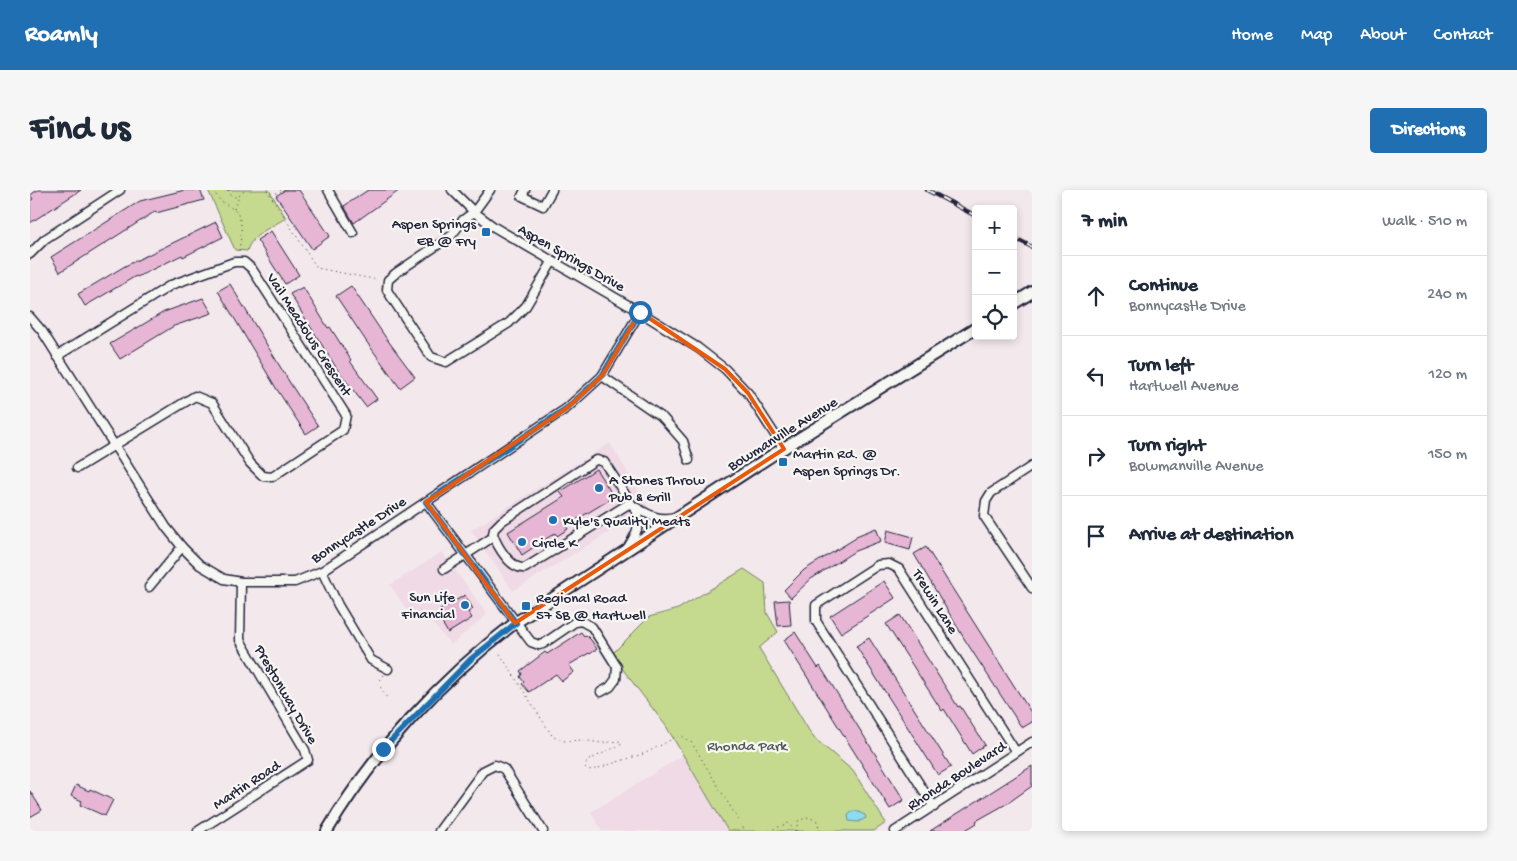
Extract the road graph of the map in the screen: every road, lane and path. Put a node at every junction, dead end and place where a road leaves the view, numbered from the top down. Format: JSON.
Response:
{"nodes":[{"id":1,"x":120,"y":190,"type":"edge"},
{"id":2,"x":214,"y":190,"type":"edge"},
{"id":3,"x":228,"y":190,"type":"edge"},
{"id":4,"x":244,"y":190,"type":"edge"},
{"id":5,"x":267,"y":190,"type":"edge"},
{"id":6,"x":281,"y":190,"type":"edge"},
{"id":7,"x":452,"y":190,"type":"edge"},
{"id":8,"x":490,"y":190,"type":"edge"},
{"id":9,"x":525,"y":190,"type":"edge"},
{"id":10,"x":552,"y":190,"type":"edge"},
{"id":11,"x":329,"y":191,"type":"edge"},
{"id":12,"x":240,"y":196,"type":"junction"},
{"id":13,"x":271,"y":196,"type":"junction"},
{"id":14,"x":234,"y":210,"type":"junction"},
{"id":15,"x":474,"y":212,"type":"junction"},
{"id":16,"x":353,"y":233,"type":"dead end"},
{"id":17,"x":240,"y":250,"type":"dead end"},
{"id":18,"x":30,"y":254,"type":"edge"},
{"id":19,"x":552,"y":262,"type":"junction"},
{"id":20,"x":378,"y":280,"type":"dead end"},
{"id":21,"x":1032,"y":292,"type":"edge"},
{"id":22,"x":1017,"y":301,"type":"edge"},
{"id":23,"x":640,"y":312,"type":"junction"},
{"id":24,"x":30,"y":317,"type":"edge"},
{"id":25,"x":972,"y":331,"type":"edge"},
{"id":26,"x":57,"y":356,"type":"junction"},
{"id":27,"x":602,"y":376,"type":"junction"},
{"id":28,"x":114,"y":447,"type":"junction"},
{"id":29,"x":784,"y":450,"type":"junction"},
{"id":30,"x":688,"y":460,"type":"dead end"},
{"id":31,"x":1032,"y":466,"type":"edge"},
{"id":32,"x":77,"y":468,"type":"dead end"},
{"id":33,"x":426,"y":502,"type":"junction"},
{"id":34,"x":631,"y":504,"type":"junction"},
{"id":35,"x":679,"y":516,"type":"junction"},
{"id":36,"x":493,"y":536,"type":"junction"},
{"id":37,"x":182,"y":547,"type":"junction"},
{"id":38,"x":626,"y":550,"type":"junction"},
{"id":39,"x":465,"y":556,"type":"junction"},
{"id":40,"x":444,"y":569,"type":"dead end"},
{"id":41,"x":322,"y":571,"type":"junction"},
{"id":42,"x":241,"y":582,"type":"junction"},
{"id":43,"x":149,"y":586,"type":"dead end"},
{"id":44,"x":1032,"y":588,"type":"edge"},
{"id":45,"x":516,"y":623,"type":"junction"},
{"id":46,"x":500,"y":654,"type":"dead end"},
{"id":47,"x":388,"y":670,"type":"joint"},
{"id":48,"x":602,"y":692,"type":"dead end"},
{"id":49,"x":387,"y":698,"type":"dead end"},
{"id":50,"x":1032,"y":742,"type":"edge"},
{"id":51,"x":1016,"y":752,"type":"junction"},
{"id":52,"x":308,"y":760,"type":"joint"},
{"id":53,"x":934,"y":807,"type":"junction"},
{"id":54,"x":778,"y":827,"type":"junction"},
{"id":55,"x":198,"y":831,"type":"edge"},
{"id":56,"x":326,"y":831,"type":"edge"},
{"id":57,"x":439,"y":831,"type":"edge"},
{"id":58,"x":544,"y":831,"type":"edge"},
{"id":59,"x":745,"y":831,"type":"edge"},
{"id":60,"x":769,"y":831,"type":"edge"},
{"id":61,"x":781,"y":831,"type":"edge"},
{"id":62,"x":796,"y":831,"type":"edge"},
{"id":63,"x":820,"y":831,"type":"edge"},
{"id":64,"x":895,"y":831,"type":"edge"}],
"edges":[{"from":1,"to":18,"type":"street"},
{"from":2,"to":14,"type":"path"},
{"from":3,"to":12,"type":"path"},
{"from":4,"to":12,"type":"path"},
{"from":5,"to":13,"type":"path"},
{"from":6,"to":13,"type":"path"},
{"from":7,"to":15,"type":"street","name":"Aspen Springs Drive"},
{"from":8,"to":15,"type":"street"},
{"from":9,"to":10,"type":"street"},
{"from":11,"to":16,"type":"street"},
{"from":12,"to":14,"type":"path"},
{"from":13,"to":20,"type":"path"},
{"from":14,"to":17,"type":"path"},
{"from":15,"to":19,"type":"street","name":"Aspen Springs Drive"},
{"from":15,"to":19,"type":"street"},
{"from":19,"to":23,"type":"street","name":"Aspen Springs Drive"},
{"from":21,"to":22,"type":"main road"},
{"from":23,"to":27,"type":"street","name":"Bonnycastle Drive"},
{"from":23,"to":29,"type":"street","name":"Aspen Springs Drive"},
{"from":24,"to":26,"type":"street","name":"Bonnycastle Drive"},
{"from":25,"to":29,"type":"main road","name":"Bowmanville Avenue"},
{"from":26,"to":28,"type":"street","name":"Bonnycastle Drive"},
{"from":26,"to":28,"type":"street","name":"Vail Meadows Crescent"},
{"from":27,"to":30,"type":"street"},
{"from":27,"to":33,"type":"street","name":"Bonnycastle Drive"},
{"from":28,"to":32,"type":"street"},
{"from":28,"to":37,"type":"street","name":"Bonnycastle Drive"},
{"from":29,"to":35,"type":"main road","name":"Bowmanville Avenue"},
{"from":31,"to":44,"type":"street"},
{"from":33,"to":39,"type":"street"},
{"from":33,"to":41,"type":"street","name":"Bonnycastle Drive"},
{"from":34,"to":35,"type":"street"},
{"from":34,"to":36,"type":"street"},
{"from":34,"to":36,"type":"street"},
{"from":34,"to":38,"type":"street"},
{"from":35,"to":38,"type":"main road","name":"Bowmanville Avenue"},
{"from":36,"to":39,"type":"street"},
{"from":37,"to":42,"type":"street","name":"Bonnycastle Drive"},
{"from":37,"to":43,"type":"street"},
{"from":38,"to":45,"type":"main road","name":"Bowmanville Avenue"},
{"from":39,"to":40,"type":"street"},
{"from":39,"to":45,"type":"street"},
{"from":41,"to":42,"type":"street","name":"Bonnycastle Drive"},
{"from":41,"to":47,"type":"street"},
{"from":42,"to":52,"type":"street","name":"Prestonway Drive"},
{"from":45,"to":48,"type":"street"},
{"from":45,"to":56,"type":"main road","name":"Bowmanville Avenue"},
{"from":46,"to":59,"type":"path"},
{"from":47,"to":49,"type":"path"},
{"from":50,"to":51,"type":"street","name":"Rhonda Boulevard"},
{"from":51,"to":53,"type":"street","name":"Rhonda Boulevard"},
{"from":51,"to":53,"type":"street","name":"Trewin Lane"},
{"from":52,"to":55,"type":"street","name":"Martin Road"},
{"from":53,"to":64,"type":"street","name":"Rhonda Boulevard"},
{"from":54,"to":60,"type":"path"},
{"from":54,"to":61,"type":"path"},
{"from":54,"to":62,"type":"path"},
{"from":57,"to":58,"type":"street"},
{"from":62,"to":63,"type":"path"}]}
